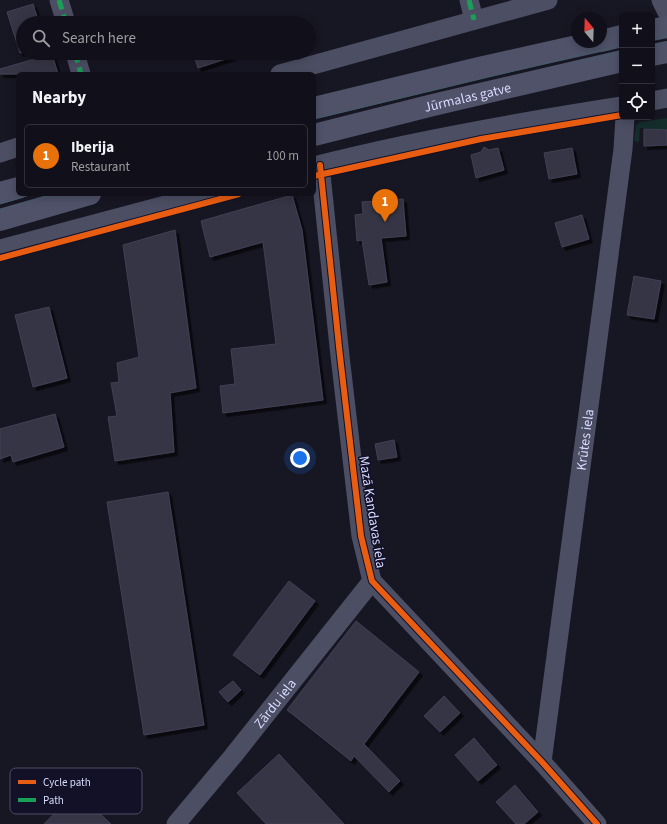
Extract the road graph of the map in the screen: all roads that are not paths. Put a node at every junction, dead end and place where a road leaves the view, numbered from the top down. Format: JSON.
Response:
{"nodes":[{"id":1,"x":59,"y":0,"type":"edge"},
{"id":2,"x":468,"y":0,"type":"edge"},
{"id":3,"x":548,"y":0,"type":"edge"},
{"id":4,"x":661,"y":0,"type":"edge"},
{"id":5,"x":667,"y":12,"type":"edge"},
{"id":6,"x":64,"y":16,"type":"edge"},
{"id":7,"x":474,"y":20,"type":"junction"},
{"id":8,"x":667,"y":27,"type":"edge"},
{"id":9,"x":655,"y":29,"type":"edge"},
{"id":10,"x":619,"y":37,"type":"edge"},
{"id":11,"x":607,"y":40,"type":"edge"},
{"id":12,"x":571,"y":47,"type":"edge"},
{"id":13,"x":667,"y":52,"type":"edge"},
{"id":14,"x":655,"y":54,"type":"edge"},
{"id":15,"x":77,"y":60,"type":"edge"},
{"id":16,"x":619,"y":62,"type":"edge"},
{"id":17,"x":80,"y":72,"type":"edge"},
{"id":18,"x":287,"y":72,"type":"edge"},
{"id":19,"x":667,"y":98,"type":"edge"},
{"id":20,"x":655,"y":100,"type":"edge"},
{"id":21,"x":619,"y":107,"type":"edge"},
{"id":22,"x":316,"y":108,"type":"edge"},
{"id":23,"x":625,"y":120,"type":"edge"},
{"id":24,"x":316,"y":134,"type":"edge"},
{"id":25,"x":16,"y":148,"type":"edge"},
{"id":26,"x":0,"y":152,"type":"edge"},
{"id":27,"x":317,"y":166,"type":"edge"},
{"id":28,"x":16,"y":189,"type":"edge"},
{"id":29,"x":0,"y":193,"type":"edge"},
{"id":30,"x":83,"y":196,"type":"edge"},
{"id":31,"x":200,"y":196,"type":"edge"},
{"id":32,"x":0,"y":220,"type":"edge"},
{"id":33,"x":0,"y":250,"type":"edge"},
{"id":34,"x":372,"y":581,"type":"junction"},
{"id":35,"x":542,"y":762,"type":"junction"},
{"id":36,"x":176,"y":824,"type":"edge"},
{"id":37,"x":597,"y":824,"type":"edge"}],
"edges":[{"from":1,"to":6,"type":"street"},
{"from":2,"to":7,"type":"street"},
{"from":3,"to":7,"type":"street"},
{"from":4,"to":5,"type":"street"},
{"from":7,"to":18,"type":"street"},
{"from":8,"to":9,"type":"main road"},
{"from":10,"to":11,"type":"main road"},
{"from":12,"to":22,"type":"main road","name":"Jūrmalas gatve"},
{"from":13,"to":14,"type":"main road"},
{"from":15,"to":17,"type":"street"},
{"from":16,"to":24,"type":"main road","name":"Jūrmalas gatve"},
{"from":19,"to":20,"type":"street"},
{"from":21,"to":27,"type":"street"},
{"from":23,"to":35,"type":"street","name":"Krūtes iela"},
{"from":25,"to":26,"type":"street"},
{"from":27,"to":34,"type":"street","name":"Mazā Kandavas iela"},
{"from":28,"to":29,"type":"main road"},
{"from":30,"to":32,"type":"main road"},
{"from":31,"to":33,"type":"street"},
{"from":34,"to":35,"type":"street","name":"Mazā Kandavas iela"},
{"from":34,"to":36,"type":"street","name":"Zārdu iela"},
{"from":35,"to":37,"type":"street","name":"Mazā Kandavas iela"}]}
